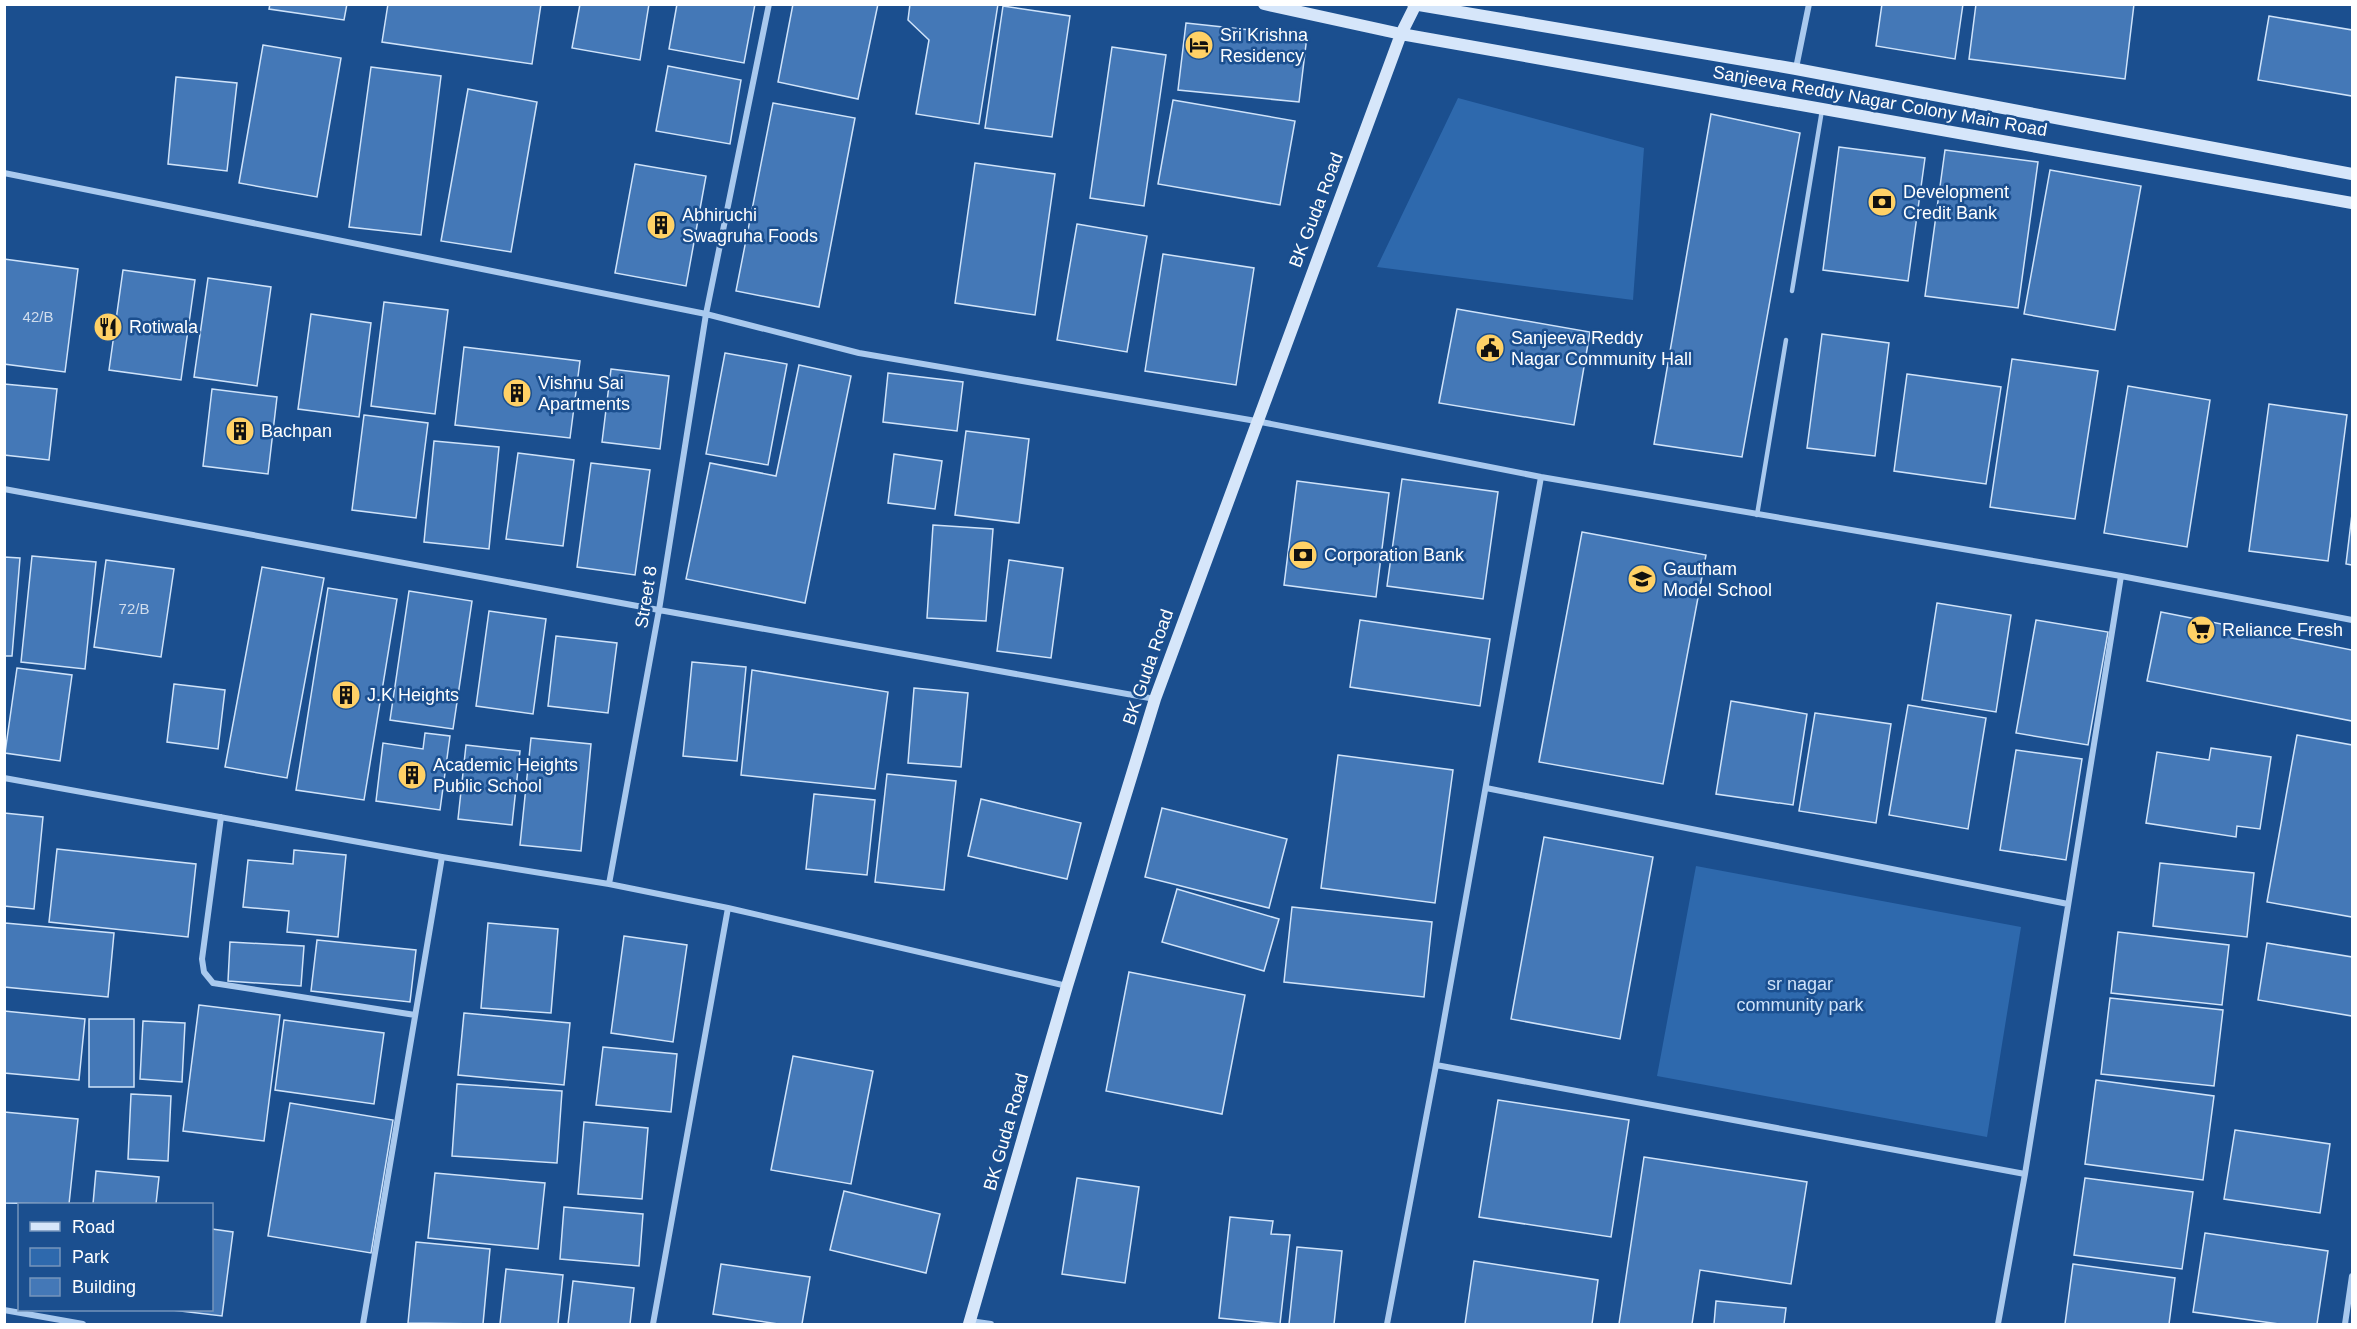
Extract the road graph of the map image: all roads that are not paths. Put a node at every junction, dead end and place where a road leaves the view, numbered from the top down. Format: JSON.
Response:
{"nodes":[{"id":1,"x":769,"y":4,"type":"edge"},
{"id":2,"x":1264,"y":4,"type":"edge"},
{"id":3,"x":1809,"y":4,"type":"edge"},
{"id":4,"x":1415,"y":5,"type":"edge"},
{"id":5,"x":1401,"y":34,"type":"junction"},
{"id":6,"x":1796,"y":69,"type":"junction"},
{"id":7,"x":1822,"y":109,"type":"junction"},
{"id":8,"x":4,"y":173,"type":"edge"},
{"id":9,"x":2352,"y":174,"type":"edge"},
{"id":10,"x":2352,"y":203,"type":"edge"},
{"id":11,"x":1792,"y":291,"type":"dead end"},
{"id":12,"x":706,"y":314,"type":"junction"},
{"id":13,"x":1785,"y":340,"type":"dead end"},
{"id":14,"x":1256,"y":421,"type":"junction"},
{"id":15,"x":1541,"y":477,"type":"junction"},
{"id":16,"x":4,"y":489,"type":"edge"},
{"id":17,"x":1757,"y":515,"type":"junction"},
{"id":18,"x":2121,"y":576,"type":"junction"},
{"id":19,"x":659,"y":610,"type":"junction"},
{"id":20,"x":2352,"y":620,"type":"edge"},
{"id":21,"x":1155,"y":699,"type":"junction"},
{"id":22,"x":4,"y":778,"type":"edge"},
{"id":23,"x":1486,"y":788,"type":"junction"},
{"id":24,"x":221,"y":817,"type":"junction"},
{"id":25,"x":442,"y":857,"type":"junction"},
{"id":26,"x":609,"y":884,"type":"junction"},
{"id":27,"x":2068,"y":904,"type":"junction"},
{"id":28,"x":728,"y":908,"type":"junction"},
{"id":29,"x":1067,"y":986,"type":"junction"},
{"id":30,"x":415,"y":1015,"type":"junction"},
{"id":31,"x":1436,"y":1065,"type":"junction"},
{"id":32,"x":2025,"y":1174,"type":"junction"},
{"id":33,"x":2352,"y":1276,"type":"edge"},
{"id":34,"x":4,"y":1310,"type":"edge"},
{"id":35,"x":970,"y":1323,"type":"edge"},
{"id":36,"x":83,"y":1324,"type":"edge"},
{"id":37,"x":363,"y":1324,"type":"edge"},
{"id":38,"x":653,"y":1324,"type":"edge"},
{"id":39,"x":990,"y":1324,"type":"edge"},
{"id":40,"x":1387,"y":1324,"type":"edge"},
{"id":41,"x":1998,"y":1324,"type":"edge"},
{"id":42,"x":2345,"y":1324,"type":"edge"}],
"edges":[{"from":1,"to":12,"type":"street","name":"Street 8"},
{"from":2,"to":5,"type":"main road","name":"Sanjeeva Reddy Nagar Colony Main Road"},
{"from":3,"to":6,"type":"street"},
{"from":4,"to":5,"type":"main road","name":"BK Guda Road"},
{"from":4,"to":6,"type":"main road","name":"Sanjeeva Reddy Nagar Colony Main Road"},
{"from":5,"to":7,"type":"main road","name":"Sanjeeva Reddy Nagar Colony Main Road"},
{"from":5,"to":14,"type":"main road","name":"BK Guda Road"},
{"from":6,"to":9,"type":"main road","name":"Sanjeeva Reddy Nagar Colony Main Road"},
{"from":7,"to":10,"type":"main road","name":"Sanjeeva Reddy Nagar Colony Main Road"},
{"from":7,"to":11,"type":"lane"},
{"from":8,"to":12,"type":"street"},
{"from":12,"to":14,"type":"street"},
{"from":12,"to":19,"type":"street","name":"Street 8"},
{"from":13,"to":17,"type":"lane"},
{"from":14,"to":15,"type":"street"},
{"from":14,"to":21,"type":"main road","name":"BK Guda Road"},
{"from":15,"to":17,"type":"street"},
{"from":15,"to":23,"type":"street"},
{"from":16,"to":19,"type":"street"},
{"from":17,"to":18,"type":"street"},
{"from":18,"to":20,"type":"street"},
{"from":18,"to":27,"type":"street"},
{"from":19,"to":21,"type":"street"},
{"from":19,"to":26,"type":"street","name":"Street 8"},
{"from":21,"to":29,"type":"main road","name":"BK Guda Road"},
{"from":22,"to":24,"type":"street"},
{"from":23,"to":27,"type":"street"},
{"from":23,"to":31,"type":"street"},
{"from":24,"to":25,"type":"street"},
{"from":24,"to":30,"type":"street"},
{"from":25,"to":26,"type":"street"},
{"from":25,"to":30,"type":"street"},
{"from":26,"to":28,"type":"street"},
{"from":27,"to":32,"type":"street"},
{"from":28,"to":29,"type":"street"},
{"from":28,"to":38,"type":"street"},
{"from":29,"to":35,"type":"main road","name":"BK Guda Road"},
{"from":30,"to":37,"type":"street"},
{"from":31,"to":32,"type":"street"},
{"from":31,"to":40,"type":"street"},
{"from":32,"to":41,"type":"street"},
{"from":33,"to":42,"type":"street"},
{"from":34,"to":36,"type":"street"},
{"from":35,"to":39,"type":"street"}]}
